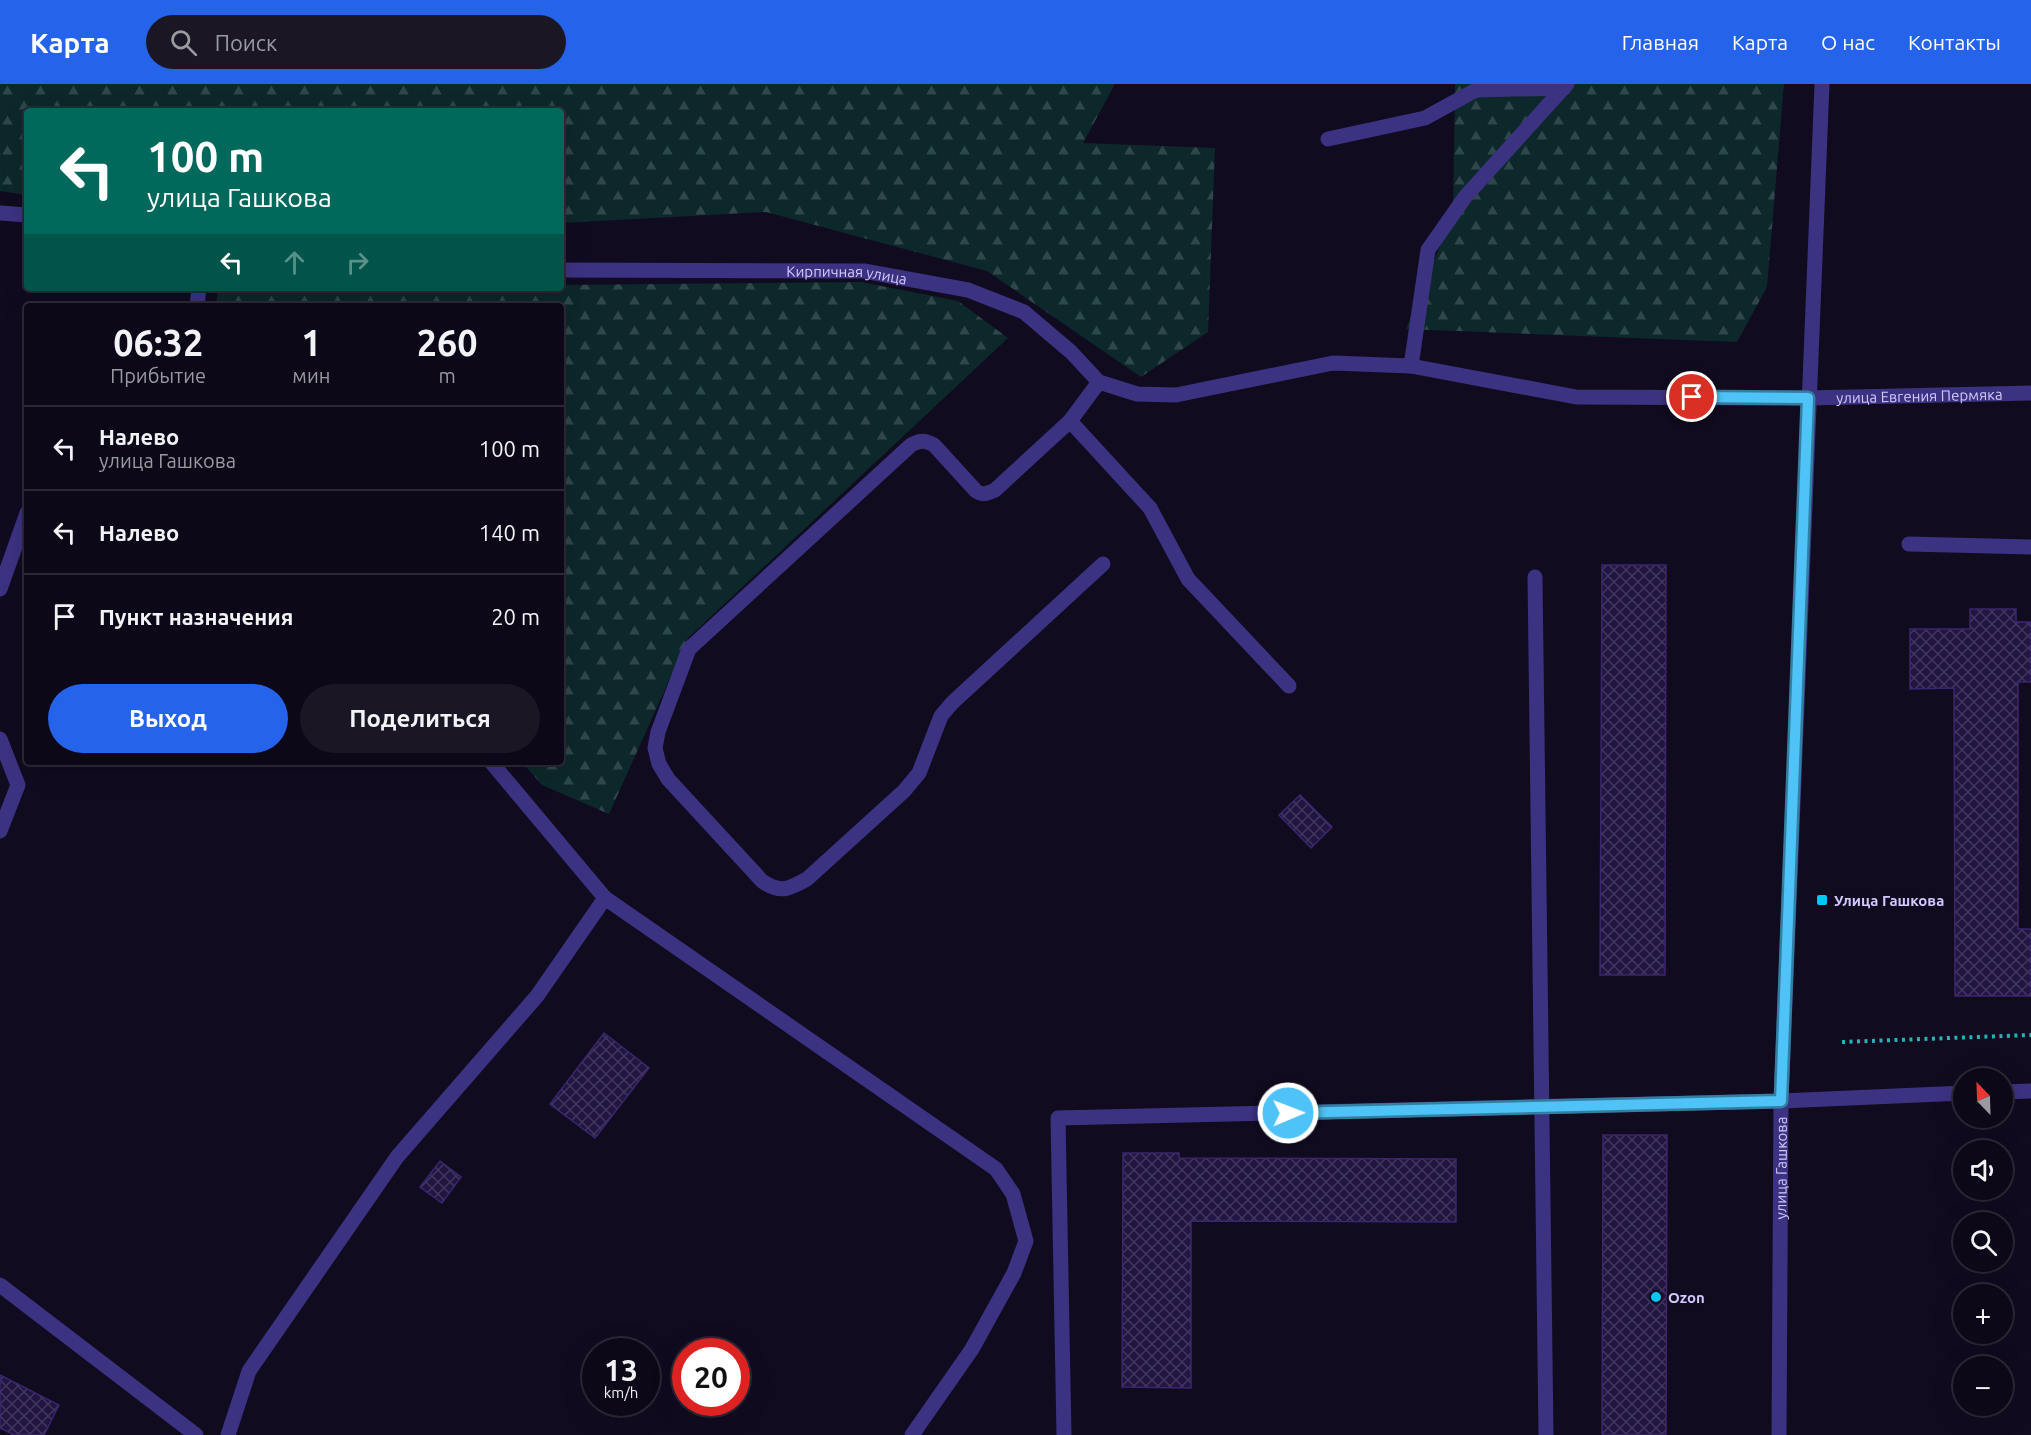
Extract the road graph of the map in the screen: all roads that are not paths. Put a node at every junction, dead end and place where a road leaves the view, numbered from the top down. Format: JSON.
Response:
{"nodes":[{"id":1,"x":1822,"y":84,"type":"edge"},
{"id":2,"x":1566,"y":86,"type":"edge"},
{"id":3,"x":1328,"y":138,"type":"dead end"},
{"id":4,"x":0,"y":213,"type":"edge"},
{"id":5,"x":24,"y":215,"type":"edge"},
{"id":6,"x":564,"y":270,"type":"edge"},
{"id":7,"x":1411,"y":366,"type":"junction"},
{"id":8,"x":1099,"y":382,"type":"junction"},
{"id":9,"x":2031,"y":393,"type":"edge"},
{"id":10,"x":1808,"y":398,"type":"junction"},
{"id":11,"x":1070,"y":421,"type":"junction"},
{"id":12,"x":24,"y":521,"type":"edge"},
{"id":13,"x":1909,"y":544,"type":"dead end"},
{"id":14,"x":2031,"y":547,"type":"edge"},
{"id":15,"x":1103,"y":564,"type":"dead end"},
{"id":16,"x":1535,"y":577,"type":"dead end"},
{"id":17,"x":0,"y":589,"type":"edge"},
{"id":18,"x":1289,"y":686,"type":"dead end"},
{"id":19,"x":0,"y":739,"type":"edge"},
{"id":20,"x":494,"y":765,"type":"edge"},
{"id":21,"x":0,"y":831,"type":"edge"},
{"id":22,"x":605,"y":898,"type":"junction"},
{"id":23,"x":2031,"y":1091,"type":"edge"},
{"id":24,"x":2013,"y":1092,"type":"edge"},
{"id":25,"x":1953,"y":1093,"type":"edge"},
{"id":26,"x":1781,"y":1101,"type":"junction"},
{"id":27,"x":1542,"y":1107,"type":"junction"},
{"id":28,"x":0,"y":1285,"type":"edge"},
{"id":29,"x":196,"y":1435,"type":"edge"},
{"id":30,"x":228,"y":1435,"type":"edge"},
{"id":31,"x":912,"y":1435,"type":"edge"},
{"id":32,"x":1064,"y":1435,"type":"edge"},
{"id":33,"x":1546,"y":1435,"type":"edge"},
{"id":34,"x":1779,"y":1435,"type":"edge"}],
"edges":[{"from":1,"to":10,"type":"street","name":"улица Гашкова"},
{"from":2,"to":3,"type":"street"},
{"from":2,"to":7,"type":"street"},
{"from":4,"to":5,"type":"street"},
{"from":6,"to":8,"type":"street","name":"Кирпичная улица"},
{"from":7,"to":8,"type":"street","name":"улица Евгения Пермяка"},
{"from":7,"to":10,"type":"street","name":"улица Евгения Пермяка"},
{"from":8,"to":11,"type":"street"},
{"from":9,"to":10,"type":"street","name":"улица Евгения Пермяка"},
{"from":10,"to":26,"type":"street","name":"улица Гашкова"},
{"from":11,"to":15,"type":"street"},
{"from":11,"to":18,"type":"street"},
{"from":12,"to":17,"type":"street"},
{"from":13,"to":14,"type":"street"},
{"from":16,"to":27,"type":"street"},
{"from":19,"to":21,"type":"street"},
{"from":20,"to":22,"type":"street"},
{"from":22,"to":30,"type":"street"},
{"from":22,"to":31,"type":"street"},
{"from":23,"to":24,"type":"street"},
{"from":25,"to":26,"type":"street"},
{"from":26,"to":27,"type":"street"},
{"from":26,"to":34,"type":"street","name":"улица Гашкова"},
{"from":27,"to":32,"type":"street"},
{"from":27,"to":33,"type":"street"},
{"from":28,"to":29,"type":"street"}]}
